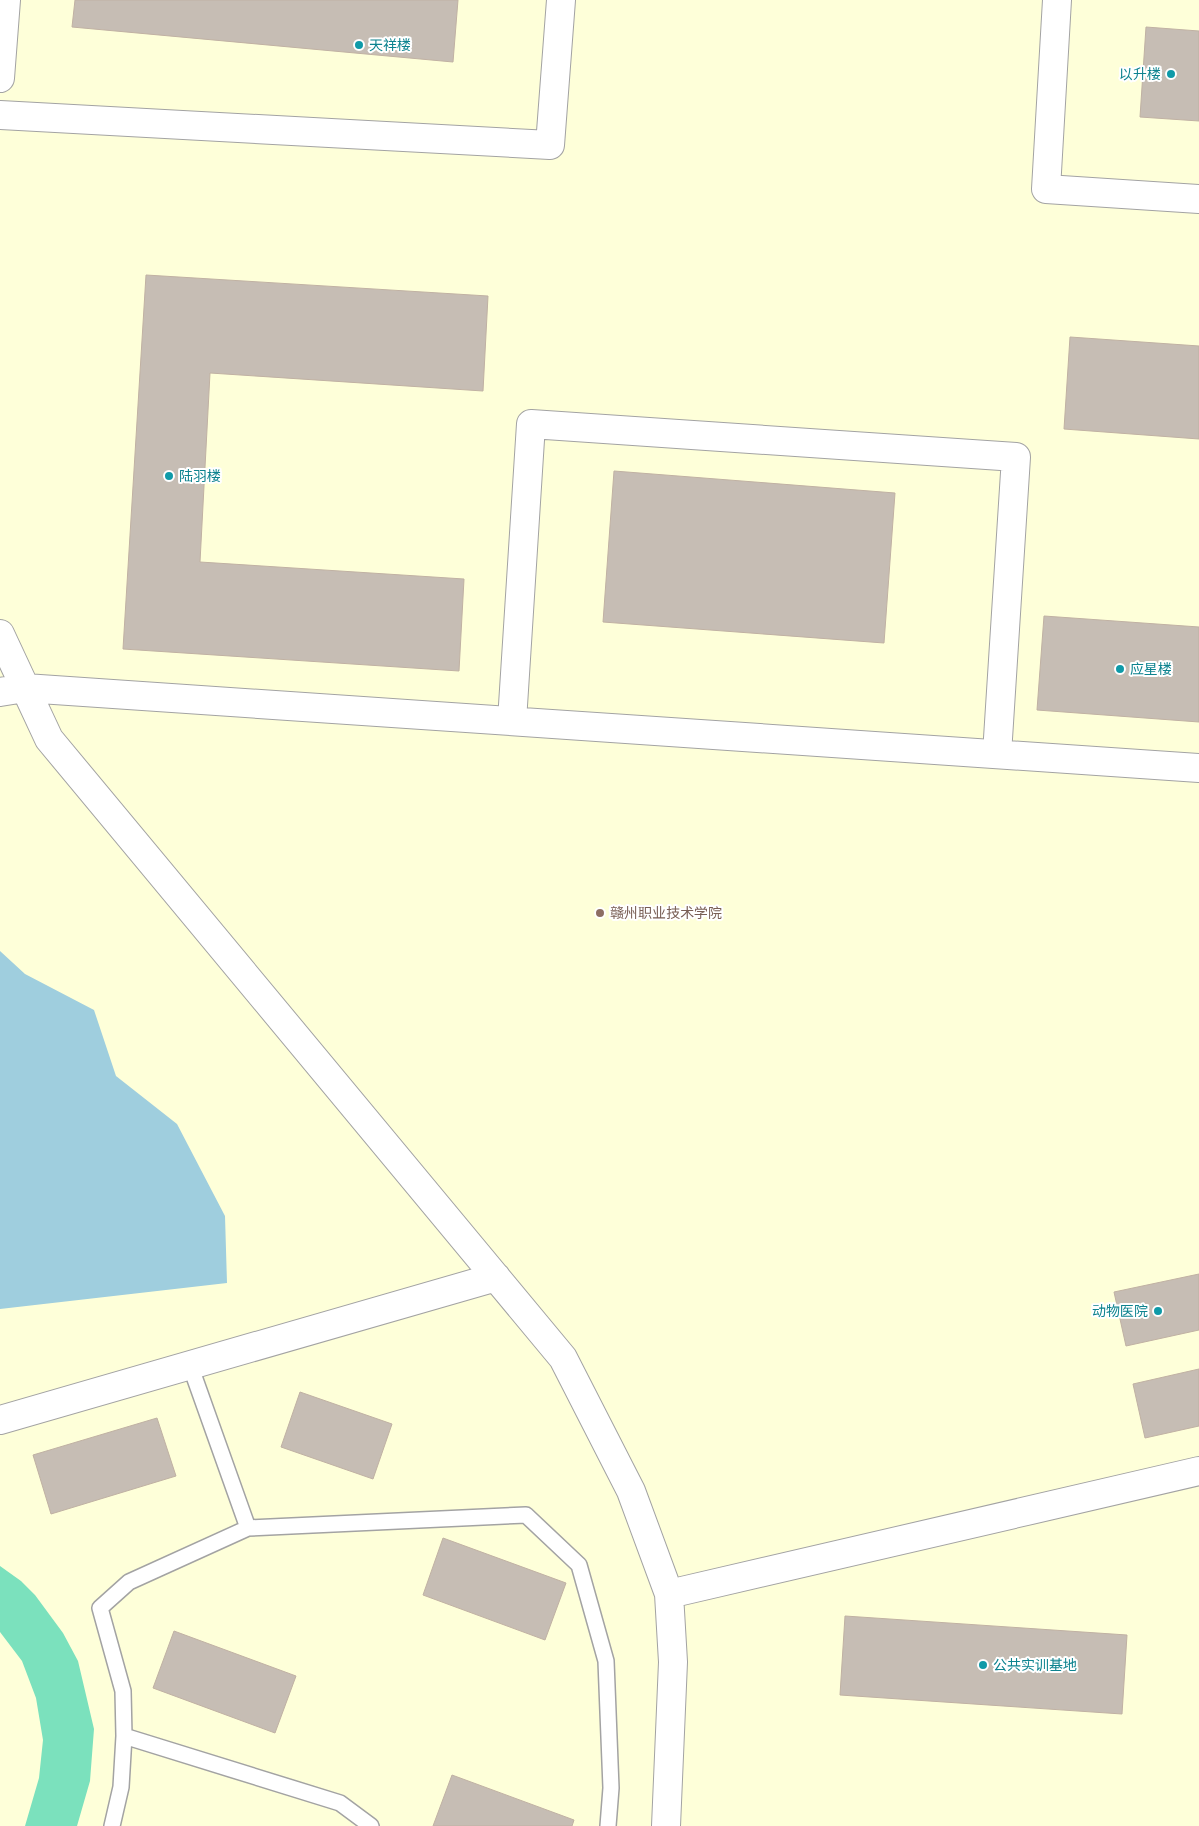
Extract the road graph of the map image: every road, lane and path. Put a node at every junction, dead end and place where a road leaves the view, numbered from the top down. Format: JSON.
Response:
{"nodes":[{"id":1,"x":6,"y":0,"type":"edge"},
{"id":2,"x":561,"y":0,"type":"edge"},
{"id":3,"x":1057,"y":0,"type":"edge"},
{"id":4,"x":0,"y":78,"type":"edge"},
{"id":5,"x":0,"y":115,"type":"edge"},
{"id":6,"x":1199,"y":200,"type":"edge"},
{"id":7,"x":0,"y":634,"type":"edge"},
{"id":8,"x":13,"y":690,"type":"edge"},
{"id":9,"x":512,"y":721,"type":"junction"},
{"id":10,"x":997,"y":754,"type":"junction"},
{"id":11,"x":1199,"y":768,"type":"edge"},
{"id":12,"x":496,"y":1277,"type":"junction"},
{"id":13,"x":190,"y":1365,"type":"junction"},
{"id":14,"x":0,"y":1420,"type":"edge"},
{"id":15,"x":1199,"y":1471,"type":"edge"},
{"id":16,"x":248,"y":1528,"type":"junction"},
{"id":17,"x":669,"y":1594,"type":"junction"},
{"id":18,"x":124,"y":1736,"type":"junction"},
{"id":19,"x":112,"y":1826,"type":"edge"},
{"id":20,"x":372,"y":1826,"type":"edge"},
{"id":21,"x":608,"y":1826,"type":"edge"},
{"id":22,"x":666,"y":1826,"type":"edge"}],
"edges":[{"from":1,"to":4,"type":"street"},
{"from":2,"to":5,"type":"street"},
{"from":3,"to":6,"type":"street"},
{"from":7,"to":8,"type":"street"},
{"from":8,"to":9,"type":"street"},
{"from":8,"to":12,"type":"street"},
{"from":9,"to":10,"type":"street"},
{"from":9,"to":10,"type":"street"},
{"from":10,"to":11,"type":"street"},
{"from":12,"to":13,"type":"street"},
{"from":12,"to":17,"type":"street"},
{"from":13,"to":14,"type":"street"},
{"from":13,"to":16,"type":"lane"},
{"from":15,"to":17,"type":"street"},
{"from":16,"to":18,"type":"lane"},
{"from":16,"to":21,"type":"lane"},
{"from":17,"to":22,"type":"street"},
{"from":18,"to":19,"type":"lane"},
{"from":18,"to":20,"type":"lane"}]}
